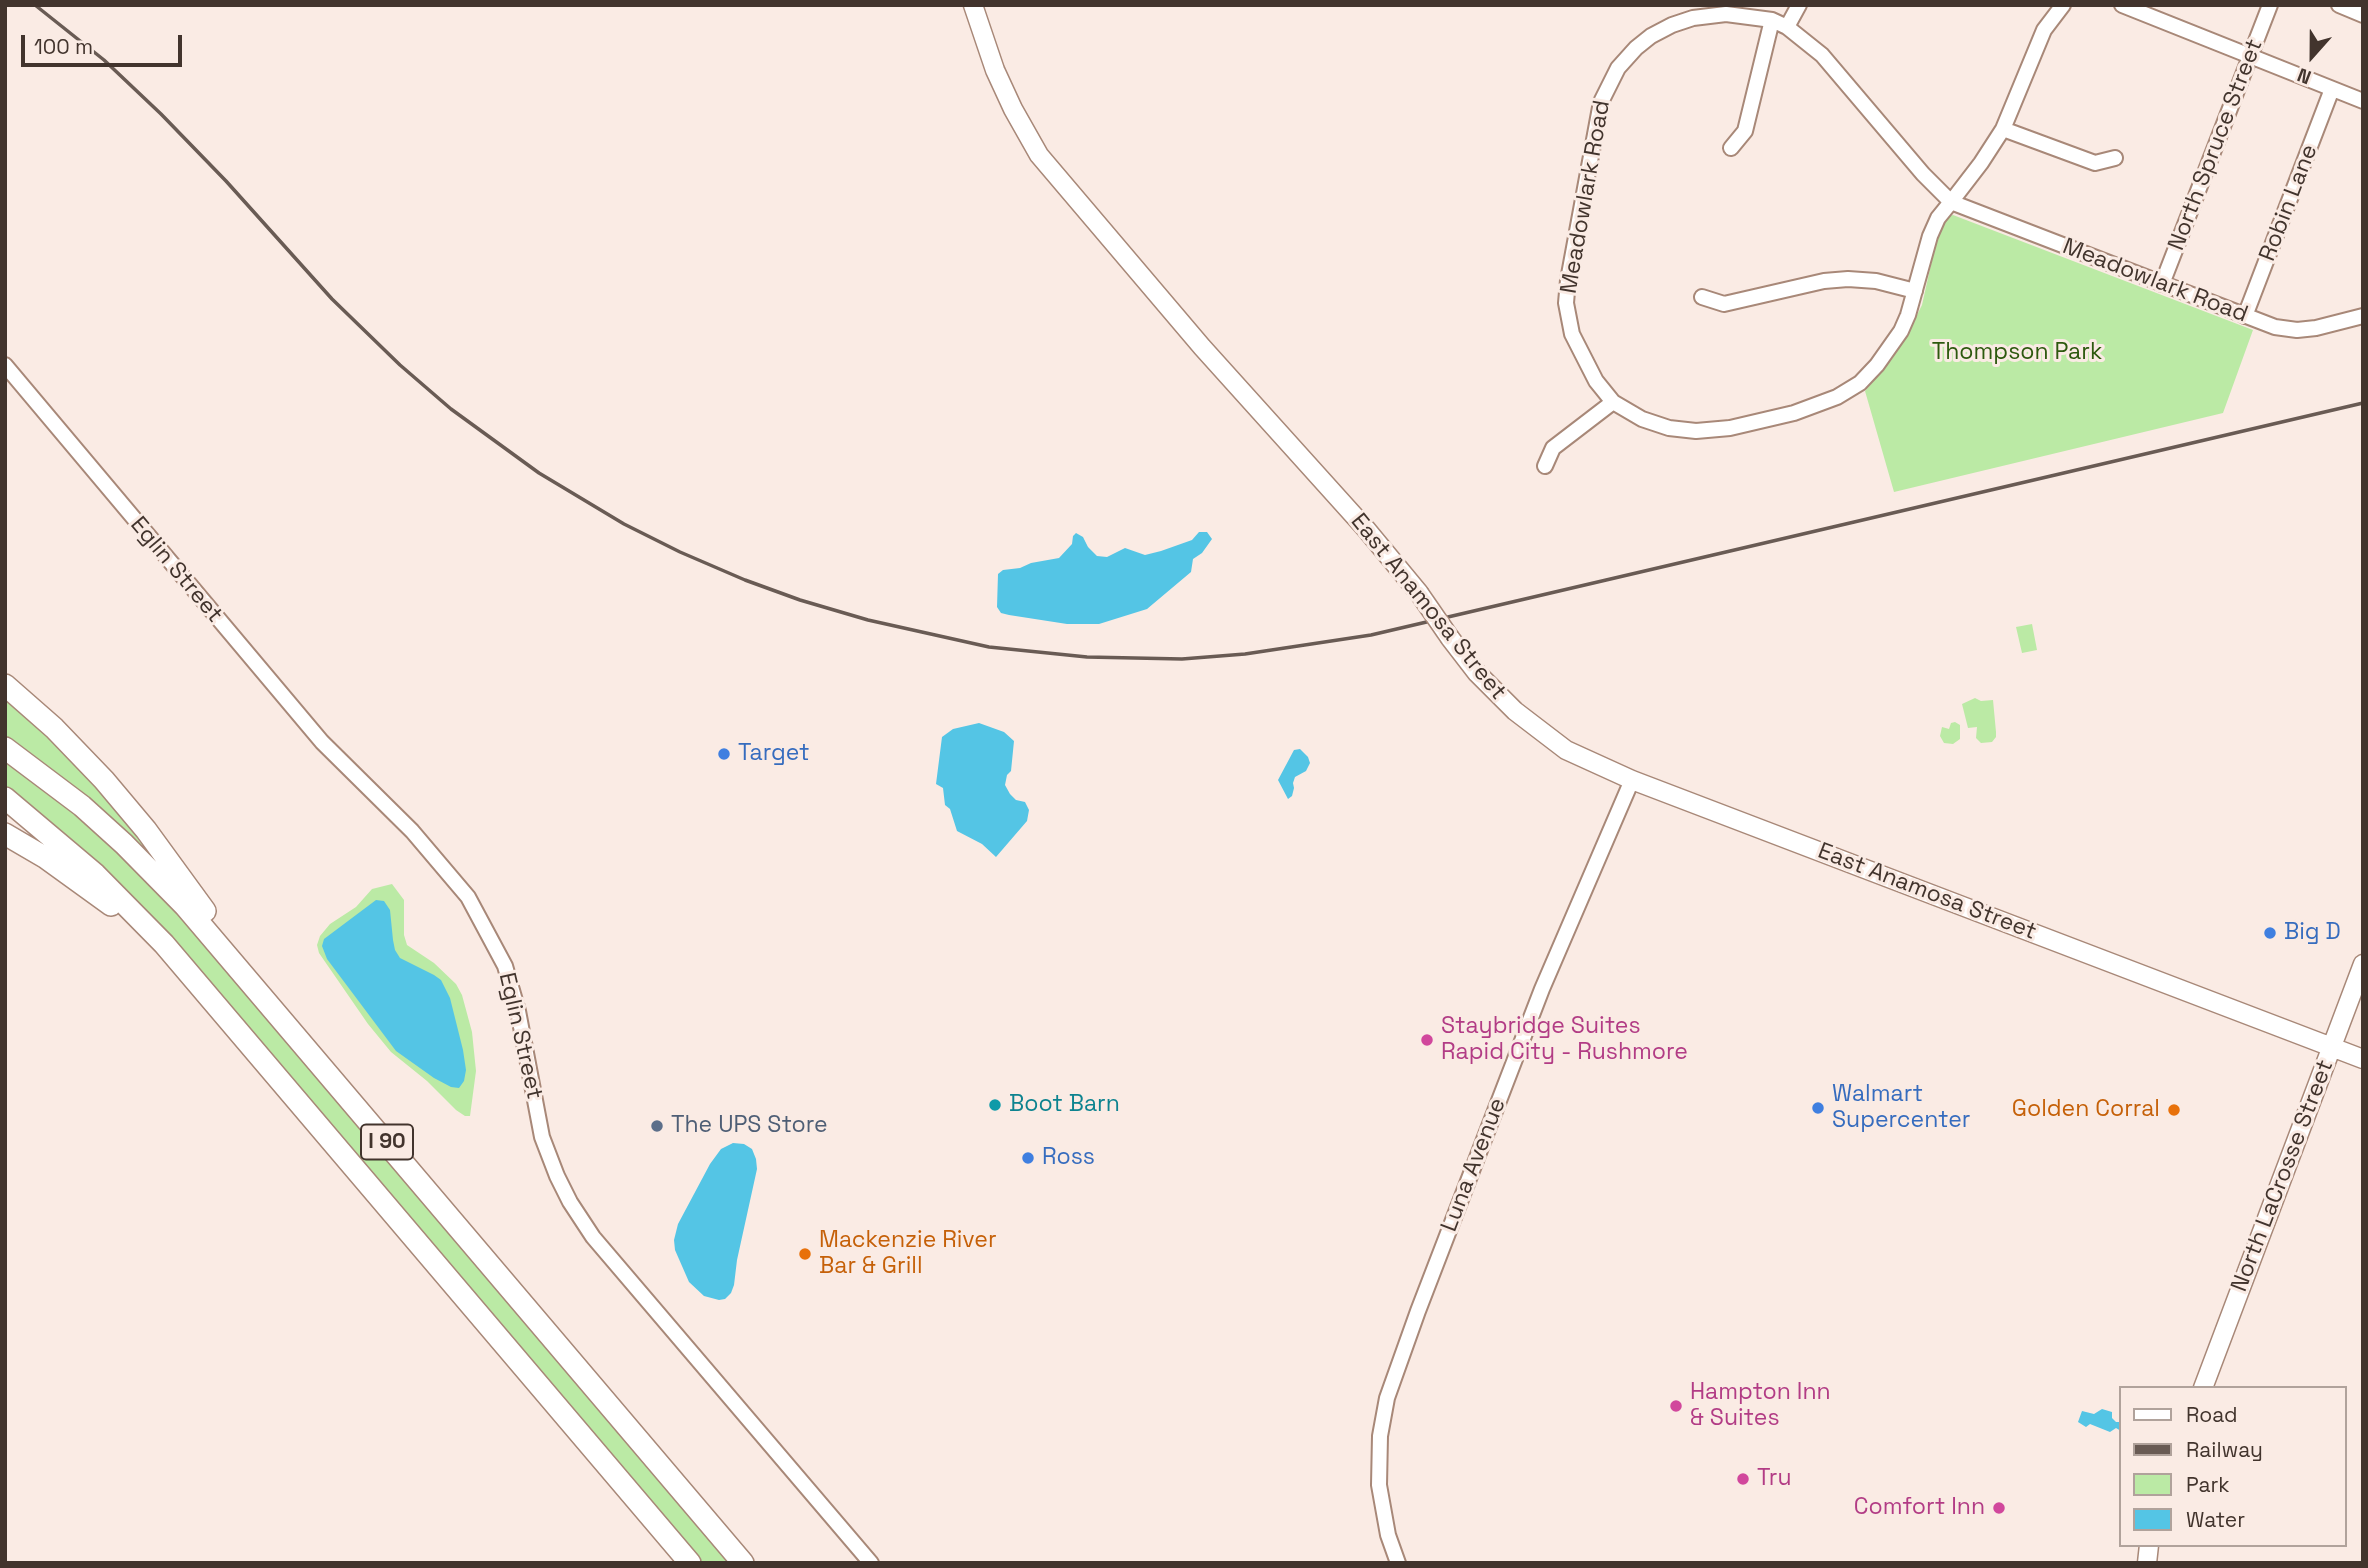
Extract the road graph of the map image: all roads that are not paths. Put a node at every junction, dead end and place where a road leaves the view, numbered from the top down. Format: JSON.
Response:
{"nodes":[{"id":1,"x":973,"y":5,"type":"edge"},
{"id":2,"x":1799,"y":5,"type":"edge"},
{"id":3,"x":2063,"y":5,"type":"edge"},
{"id":4,"x":2122,"y":5,"type":"edge"},
{"id":5,"x":2270,"y":5,"type":"edge"},
{"id":6,"x":2339,"y":5,"type":"edge"},
{"id":7,"x":2363,"y":15,"type":"edge"},
{"id":8,"x":1772,"y":20,"type":"junction"},
{"id":9,"x":1787,"y":27,"type":"junction"},
{"id":10,"x":2251,"y":57,"type":"junction"},
{"id":11,"x":2332,"y":89,"type":"junction"},
{"id":12,"x":2363,"y":102,"type":"edge"},
{"id":13,"x":2003,"y":129,"type":"junction"},
{"id":14,"x":1731,"y":148,"type":"dead end"},
{"id":15,"x":2115,"y":158,"type":"dead end"},
{"id":16,"x":1951,"y":202,"type":"junction"},
{"id":17,"x":2162,"y":284,"type":"junction"},
{"id":18,"x":1915,"y":292,"type":"junction"},
{"id":19,"x":1702,"y":297,"type":"dead end"},
{"id":20,"x":2245,"y":316,"type":"junction"},
{"id":21,"x":2363,"y":316,"type":"edge"},
{"id":22,"x":5,"y":365,"type":"edge"},
{"id":23,"x":1613,"y":402,"type":"junction"},
{"id":24,"x":1545,"y":466,"type":"dead end"},
{"id":25,"x":5,"y":685,"type":"edge"},
{"id":26,"x":5,"y":748,"type":"edge"},
{"id":27,"x":1632,"y":780,"type":"junction"},
{"id":28,"x":5,"y":798,"type":"edge"},
{"id":29,"x":5,"y":834,"type":"edge"},
{"id":30,"x":2363,"y":964,"type":"edge"},
{"id":31,"x":298,"y":1037,"type":"junction"},
{"id":32,"x":2331,"y":1046,"type":"junction"},
{"id":33,"x":2363,"y":1059,"type":"edge"},
{"id":34,"x":383,"y":1199,"type":"junction"},
{"id":35,"x":2204,"y":1386,"type":"edge"},
{"id":36,"x":691,"y":1563,"type":"edge"},
{"id":37,"x":743,"y":1563,"type":"edge"},
{"id":38,"x":871,"y":1563,"type":"edge"},
{"id":39,"x":1398,"y":1563,"type":"edge"}],
"edges":[{"from":1,"to":27,"type":"main road","name":"East Anamosa Street","bridge":true},
{"from":2,"to":9,"type":"street"},
{"from":3,"to":13,"type":"street"},
{"from":4,"to":10,"type":"street"},
{"from":5,"to":10,"type":"street","name":"North Spruce Street"},
{"from":6,"to":7,"type":"street"},
{"from":8,"to":9,"type":"street","name":"Meadowlark Road"},
{"from":8,"to":14,"type":"street"},
{"from":8,"to":23,"type":"street","name":"Meadowlark Road"},
{"from":9,"to":16,"type":"street","name":"Meadowlark Road"},
{"from":10,"to":11,"type":"street"},
{"from":10,"to":17,"type":"street","name":"North Spruce Street"},
{"from":11,"to":12,"type":"street"},
{"from":11,"to":20,"type":"street","name":"Robin Lane"},
{"from":13,"to":15,"type":"street"},
{"from":13,"to":16,"type":"street"},
{"from":16,"to":17,"type":"street","name":"Meadowlark Road"},
{"from":16,"to":18,"type":"street","name":"Meadowlark Road"},
{"from":17,"to":20,"type":"street","name":"Meadowlark Road"},
{"from":18,"to":19,"type":"street"},
{"from":18,"to":23,"type":"street","name":"Meadowlark Road"},
{"from":20,"to":21,"type":"street","name":"Meadowlark Road"},
{"from":22,"to":38,"type":"street","name":"Eglin Street"},
{"from":23,"to":24,"type":"street"},
{"from":25,"to":31,"type":"highway"},
{"from":26,"to":31,"type":"highway","number":"I 90"},
{"from":27,"to":32,"type":"main road","name":"East Anamosa Street"},
{"from":27,"to":39,"type":"street","name":"Luna Avenue"},
{"from":28,"to":34,"type":"highway","number":"I 90"},
{"from":29,"to":34,"type":"highway"},
{"from":30,"to":32,"type":"main road","name":"North LaCrosse Street"},
{"from":31,"to":37,"type":"highway","number":"I 90"},
{"from":32,"to":33,"type":"main road","name":"East Anamosa Street"},
{"from":32,"to":35,"type":"main road","name":"North LaCrosse Street"},
{"from":34,"to":36,"type":"highway","number":"I 90"}]}
